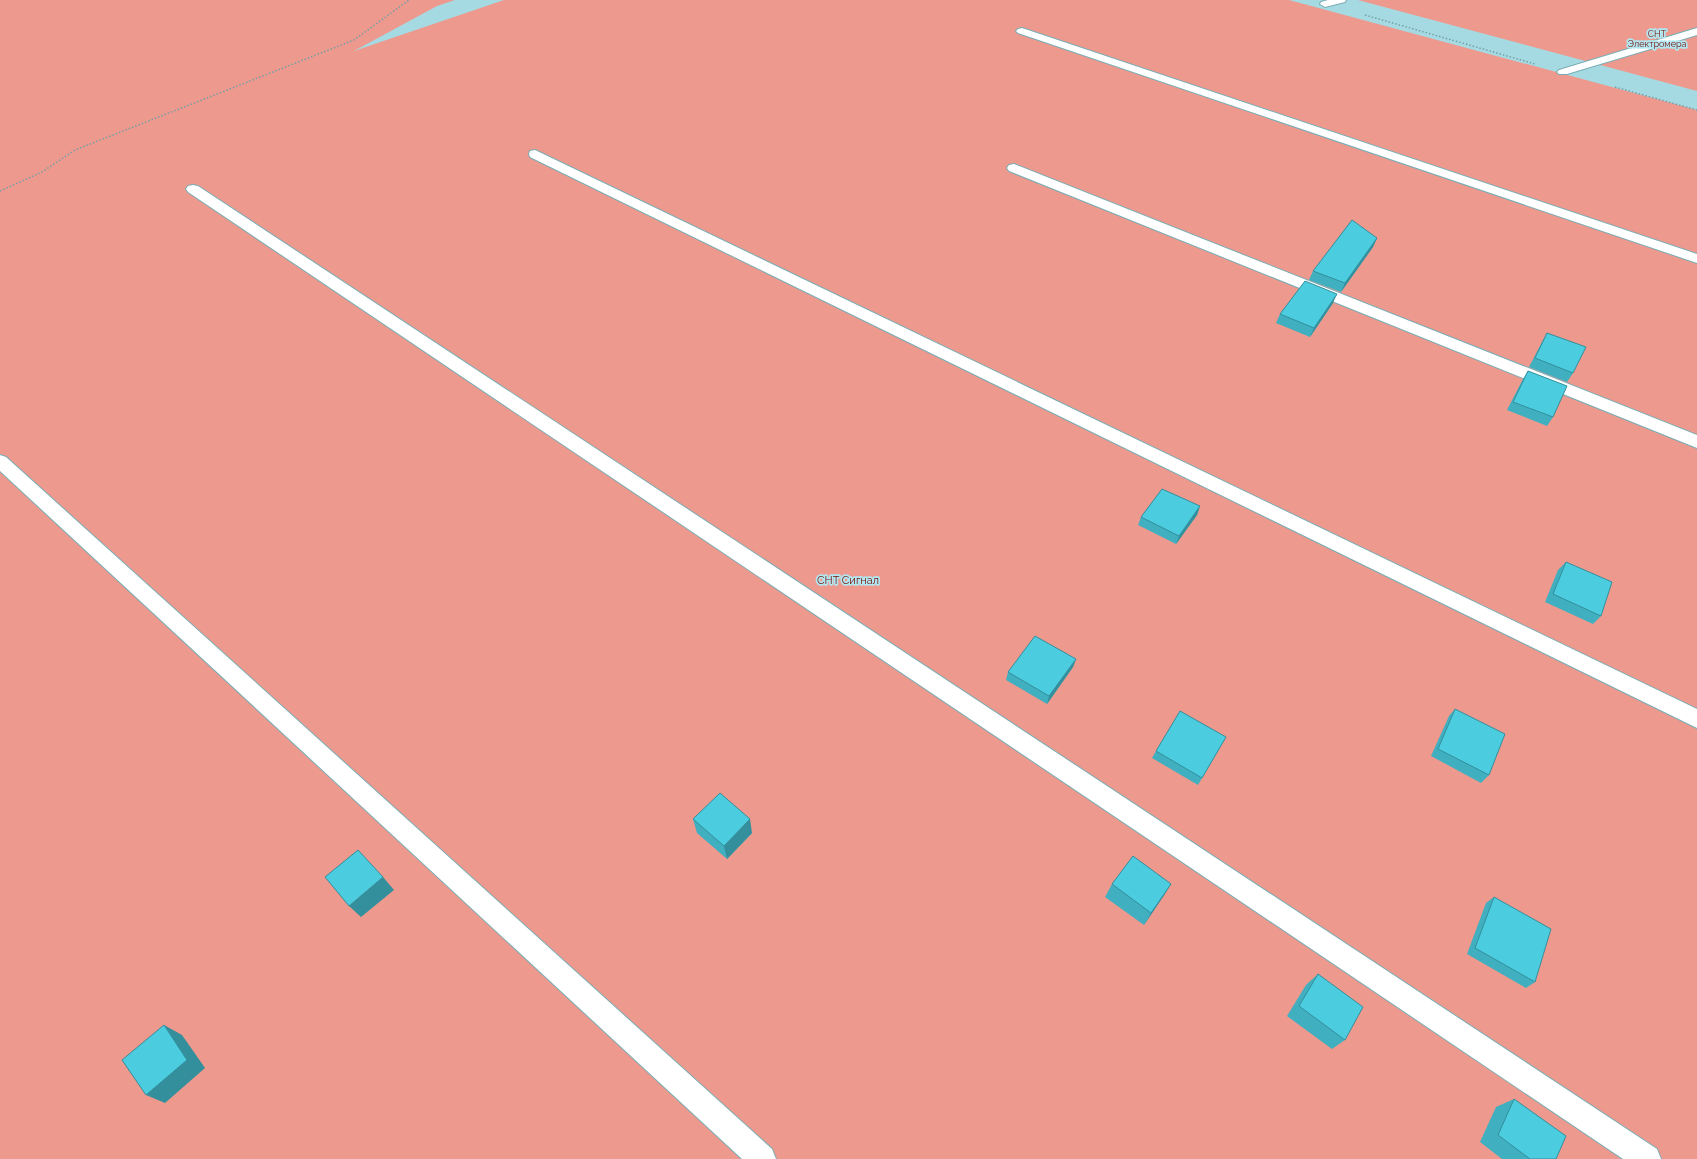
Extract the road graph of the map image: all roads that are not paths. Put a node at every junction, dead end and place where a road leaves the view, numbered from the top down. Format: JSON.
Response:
{"nodes":[{"id":1,"x":1341,"y":0,"type":"edge"},
{"id":2,"x":1325,"y":4,"type":"road end"},
{"id":3,"x":1022,"y":31,"type":"dead end"},
{"id":4,"x":1697,"y":31,"type":"edge"},
{"id":5,"x":1563,"y":72,"type":"road end"},
{"id":6,"x":535,"y":154,"type":"dead end"},
{"id":7,"x":1014,"y":168,"type":"dead end"},
{"id":8,"x":192,"y":189,"type":"dead end"},
{"id":9,"x":1697,"y":259,"type":"edge"},
{"id":10,"x":1697,"y":442,"type":"edge"},
{"id":11,"x":0,"y":461,"type":"edge"},
{"id":12,"x":1697,"y":719,"type":"edge"},
{"id":13,"x":762,"y":1159,"type":"edge"},
{"id":14,"x":1647,"y":1159,"type":"edge"}],
"edges":[{"from":1,"to":2,"type":"lane"},
{"from":3,"to":9,"type":"lane"},
{"from":4,"to":5,"type":"lane"},
{"from":6,"to":12,"type":"lane"},
{"from":7,"to":10,"type":"lane"},
{"from":8,"to":14,"type":"lane"},
{"from":11,"to":13,"type":"lane"}]}
